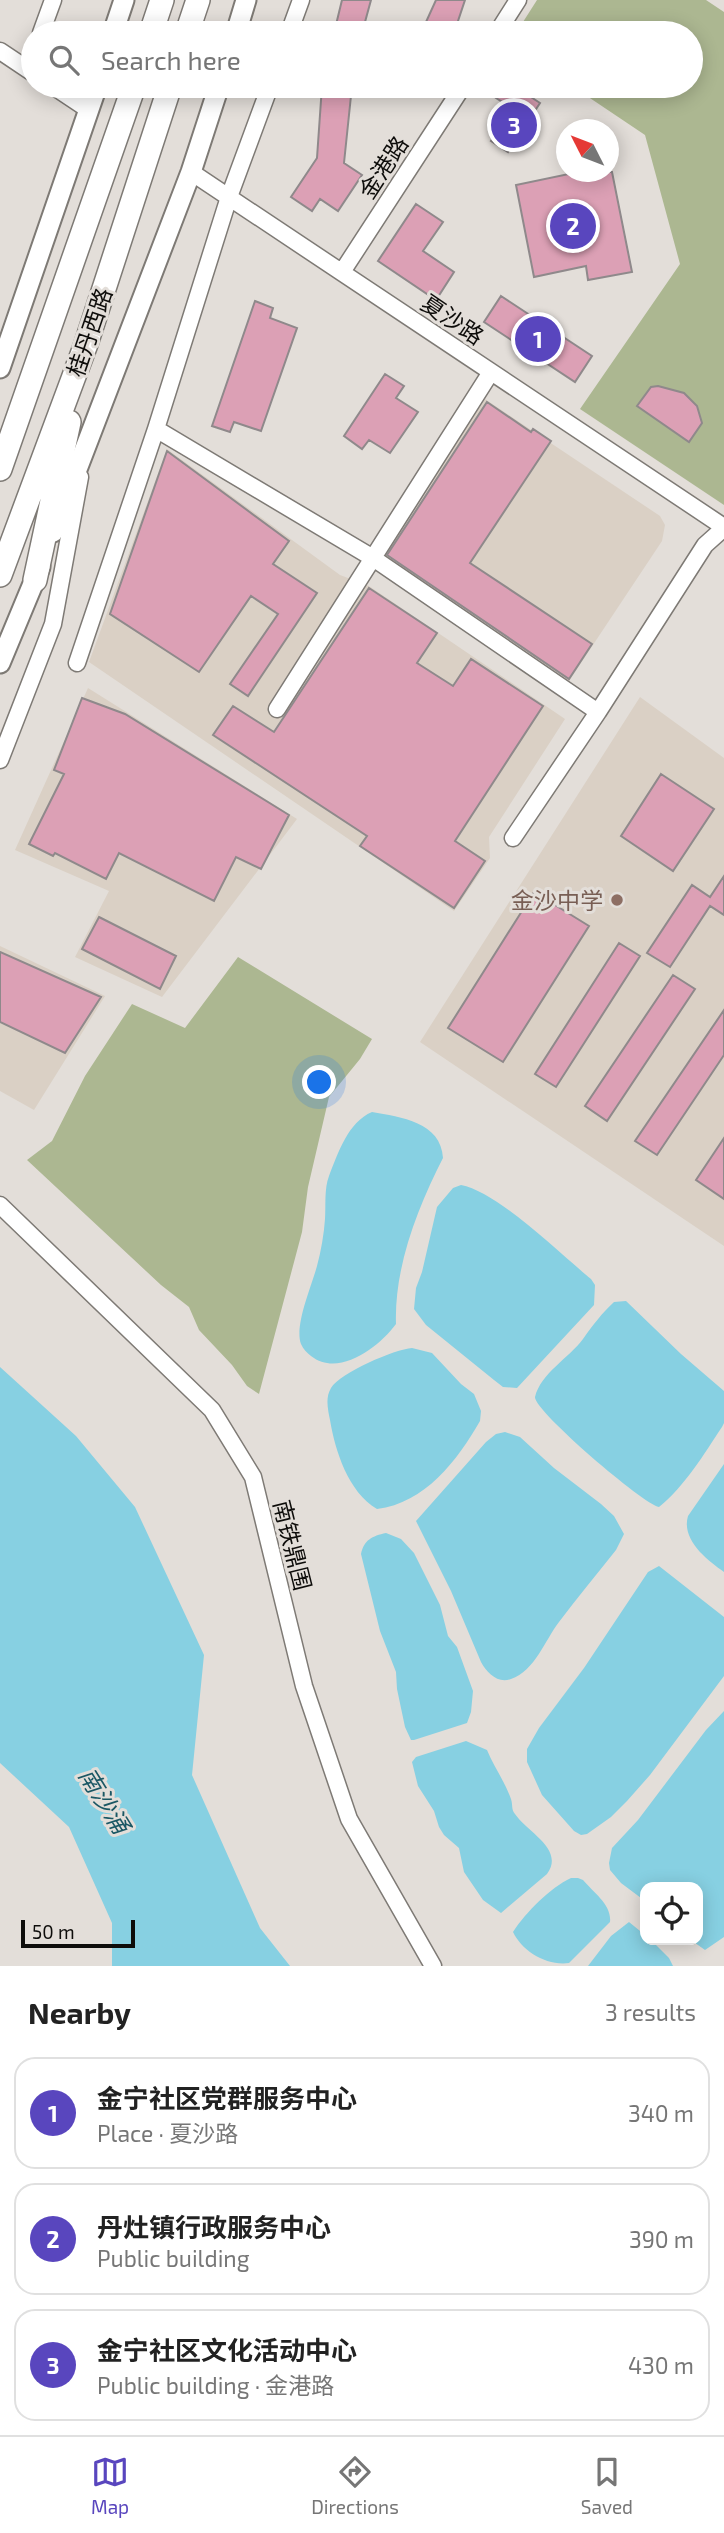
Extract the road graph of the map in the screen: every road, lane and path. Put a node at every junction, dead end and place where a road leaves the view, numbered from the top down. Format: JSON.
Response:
{"nodes":[{"id":1,"x":53,"y":0,"type":"edge"},
{"id":2,"x":124,"y":0,"type":"edge"},
{"id":3,"x":162,"y":0,"type":"edge"},
{"id":4,"x":198,"y":0,"type":"edge"},
{"id":5,"x":246,"y":0,"type":"edge"},
{"id":6,"x":302,"y":0,"type":"edge"},
{"id":7,"x":518,"y":0,"type":"edge"},
{"id":8,"x":45,"y":21,"type":"edge"},
{"id":9,"x":117,"y":21,"type":"edge"},
{"id":10,"x":155,"y":21,"type":"edge"},
{"id":11,"x":191,"y":21,"type":"edge"},
{"id":12,"x":240,"y":21,"type":"edge"},
{"id":13,"x":294,"y":21,"type":"edge"},
{"id":14,"x":504,"y":21,"type":"edge"},
{"id":15,"x":0,"y":51,"type":"edge"},
{"id":16,"x":21,"y":62,"type":"edge"},
{"id":17,"x":71,"y":98,"type":"edge"},
{"id":18,"x":93,"y":98,"type":"edge"},
{"id":19,"x":130,"y":98,"type":"edge"},
{"id":20,"x":166,"y":98,"type":"edge"},
{"id":21,"x":215,"y":98,"type":"edge"},
{"id":22,"x":266,"y":98,"type":"edge"},
{"id":23,"x":455,"y":98,"type":"edge"},
{"id":24,"x":89,"y":110,"type":"junction"},
{"id":25,"x":191,"y":172,"type":"junction"},
{"id":26,"x":229,"y":197,"type":"junction"},
{"id":27,"x":342,"y":272,"type":"junction"},
{"id":28,"x":86,"y":344,"type":"junction"},
{"id":29,"x":0,"y":368,"type":"edge"},
{"id":30,"x":491,"y":372,"type":"junction"},
{"id":31,"x":23,"y":404,"type":"junction"},
{"id":32,"x":156,"y":429,"type":"junction"},
{"id":33,"x":86,"y":446,"type":"junction"},
{"id":34,"x":0,"y":455,"type":"edge"},
{"id":35,"x":0,"y":469,"type":"edge"},
{"id":36,"x":724,"y":527,"type":"edge"},
{"id":37,"x":373,"y":558,"type":"junction"},
{"id":38,"x":0,"y":575,"type":"edge"},
{"id":39,"x":35,"y":580,"type":"junction"},
{"id":40,"x":0,"y":663,"type":"edge"},
{"id":41,"x":78,"y":663,"type":"dead end"},
{"id":42,"x":276,"y":709,"type":"dead end"},
{"id":43,"x":598,"y":712,"type":"junction"},
{"id":44,"x":0,"y":760,"type":"edge"},
{"id":45,"x":513,"y":838,"type":"dead end"},
{"id":46,"x":0,"y":1205,"type":"edge"},
{"id":47,"x":433,"y":1966,"type":"edge"}],
"edges":[{"from":1,"to":8,"type":"street"},
{"from":2,"to":9,"type":"main road"},
{"from":3,"to":10,"type":"highway"},
{"from":4,"to":11,"type":"highway"},
{"from":5,"to":12,"type":"main road"},
{"from":6,"to":13,"type":"street"},
{"from":7,"to":14,"type":"street"},
{"from":15,"to":16,"type":"street"},
{"from":17,"to":24,"type":"street"},
{"from":18,"to":24,"type":"main road"},
{"from":19,"to":31,"type":"highway","name":"桂丹西路"},
{"from":20,"to":28,"type":"highway","name":"桂丹西路"},
{"from":21,"to":25,"type":"main road"},
{"from":22,"to":26,"type":"street"},
{"from":23,"to":27,"type":"street","name":"金港路"},
{"from":24,"to":29,"type":"main road"},
{"from":25,"to":26,"type":"street","name":"夏沙路"},
{"from":25,"to":33,"type":"main road"},
{"from":26,"to":27,"type":"street","name":"夏沙路"},
{"from":26,"to":32,"type":"street"},
{"from":27,"to":30,"type":"street","name":"夏沙路"},
{"from":28,"to":38,"type":"highway","name":"桂丹西路"},
{"from":28,"to":39,"type":"highway"},
{"from":30,"to":36,"type":"street","name":"夏沙路"},
{"from":30,"to":37,"type":"street"},
{"from":31,"to":34,"type":"highway"},
{"from":31,"to":35,"type":"highway","name":"桂丹西路"},
{"from":32,"to":37,"type":"street"},
{"from":32,"to":41,"type":"street"},
{"from":33,"to":39,"type":"main road"},
{"from":33,"to":44,"type":"street"},
{"from":36,"to":43,"type":"street"},
{"from":37,"to":42,"type":"street"},
{"from":37,"to":43,"type":"street"},
{"from":39,"to":40,"type":"main road"},
{"from":43,"to":45,"type":"street"},
{"from":46,"to":47,"type":"street","name":"南铁鼎围"}]}
